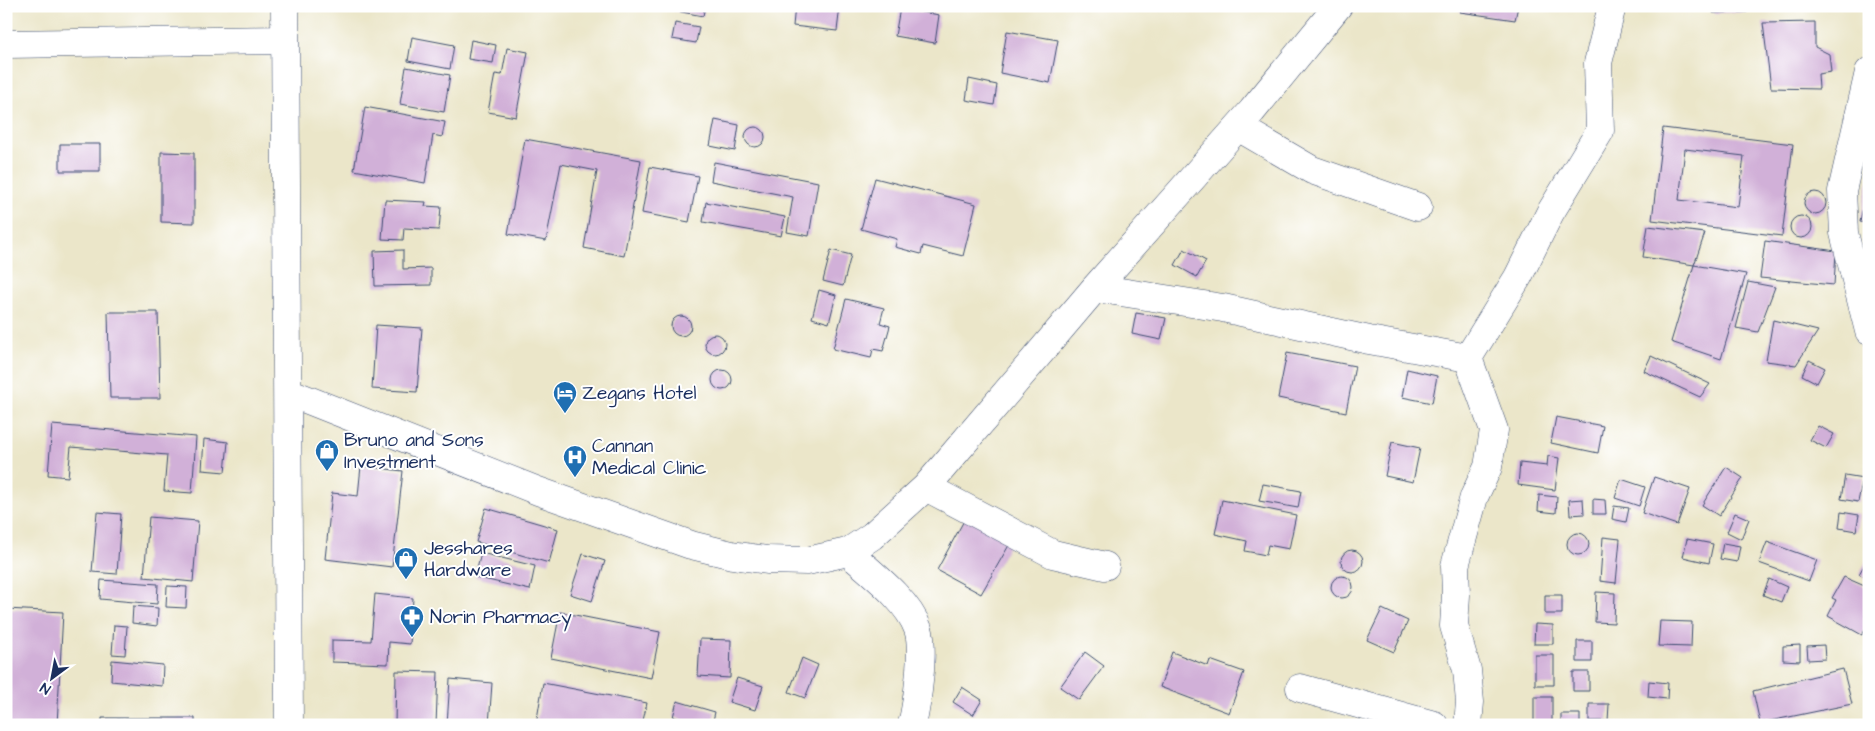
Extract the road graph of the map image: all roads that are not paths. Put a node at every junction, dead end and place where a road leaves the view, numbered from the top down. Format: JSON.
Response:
{"nodes":[{"id":1,"x":284,"y":6,"type":"edge"},
{"id":2,"x":1338,"y":6,"type":"edge"},
{"id":3,"x":1612,"y":6,"type":"edge"},
{"id":4,"x":284,"y":40,"type":"junction"},
{"id":5,"x":6,"y":44,"type":"edge"},
{"id":6,"x":1869,"y":72,"type":"edge"},
{"id":7,"x":1238,"y":127,"type":"junction"},
{"id":8,"x":1418,"y":207,"type":"dead end"},
{"id":9,"x":1095,"y":288,"type":"junction"},
{"id":10,"x":1869,"y":332,"type":"edge"},
{"id":11,"x":1468,"y":358,"type":"junction"},
{"id":12,"x":288,"y":392,"type":"junction"},
{"id":13,"x":926,"y":487,"type":"junction"},
{"id":14,"x":848,"y":552,"type":"junction"},
{"id":15,"x":1105,"y":566,"type":"dead end"},
{"id":16,"x":1300,"y":688,"type":"dead end"},
{"id":17,"x":289,"y":725,"type":"edge"},
{"id":18,"x":912,"y":725,"type":"edge"},
{"id":19,"x":1434,"y":725,"type":"edge"},
{"id":20,"x":1468,"y":725,"type":"edge"}],
"edges":[{"from":1,"to":4,"type":"street"},
{"from":2,"to":7,"type":"street"},
{"from":3,"to":11,"type":"street"},
{"from":4,"to":5,"type":"street"},
{"from":4,"to":12,"type":"street"},
{"from":6,"to":10,"type":"street"},
{"from":7,"to":8,"type":"street"},
{"from":7,"to":9,"type":"street"},
{"from":9,"to":11,"type":"street"},
{"from":9,"to":13,"type":"street"},
{"from":11,"to":20,"type":"street"},
{"from":12,"to":14,"type":"street"},
{"from":12,"to":17,"type":"street"},
{"from":13,"to":14,"type":"street"},
{"from":13,"to":15,"type":"street"},
{"from":14,"to":18,"type":"street"},
{"from":16,"to":19,"type":"street"}]}
